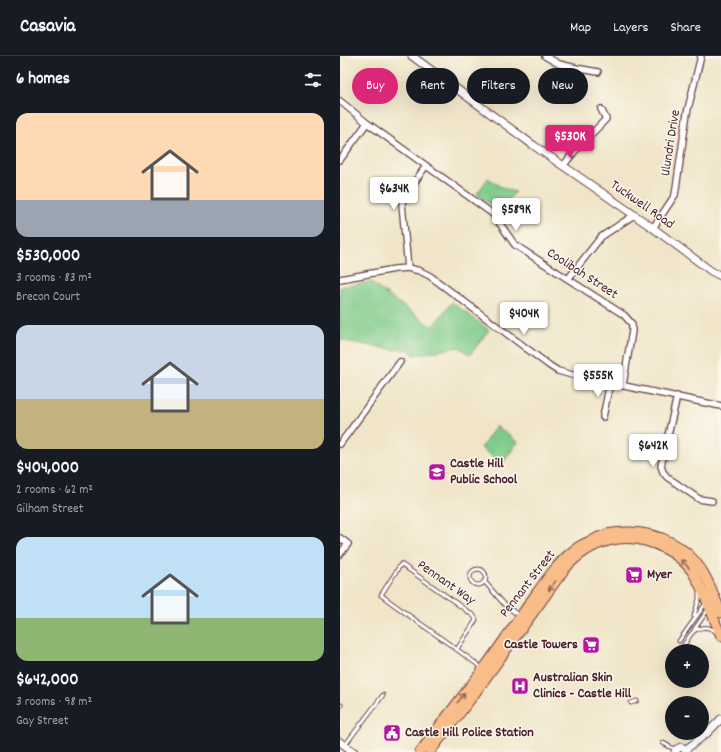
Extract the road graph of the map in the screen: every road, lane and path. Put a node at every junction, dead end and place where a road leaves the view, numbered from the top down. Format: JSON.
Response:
{"nodes":[{"id":1,"x":412,"y":56,"type":"edge"},
{"id":2,"x":545,"y":56,"type":"edge"},
{"id":3,"x":701,"y":56,"type":"edge"},
{"id":4,"x":598,"y":72,"type":"dead end"},
{"id":5,"x":340,"y":101,"type":"edge"},
{"id":6,"x":601,"y":109,"type":"dead end"},
{"id":7,"x":367,"y":123,"type":"junction"},
{"id":8,"x":340,"y":160,"type":"edge"},
{"id":9,"x":426,"y":166,"type":"junction"},
{"id":10,"x":563,"y":166,"type":"junction"},
{"id":11,"x":634,"y":215,"type":"junction"},
{"id":12,"x":652,"y":228,"type":"junction"},
{"id":13,"x":408,"y":268,"type":"junction"},
{"id":14,"x":721,"y":276,"type":"edge"},
{"id":15,"x":568,"y":279,"type":"junction"},
{"id":16,"x":340,"y":280,"type":"edge"},
{"id":17,"x":400,"y":362,"type":"dead end"},
{"id":18,"x":610,"y":383,"type":"junction"},
{"id":19,"x":622,"y":385,"type":"junction"},
{"id":20,"x":677,"y":396,"type":"junction"},
{"id":21,"x":721,"y":406,"type":"edge"},
{"id":22,"x":603,"y":417,"type":"dead end"},
{"id":23,"x":340,"y":444,"type":"edge"},
{"id":24,"x":712,"y":501,"type":"dead end"},
{"id":25,"x":340,"y":538,"type":"edge"},
{"id":26,"x":340,"y":554,"type":"edge"},
{"id":27,"x":484,"y":582,"type":"junction"},
{"id":28,"x":698,"y":583,"type":"junction"},
{"id":29,"x":714,"y":605,"type":"edge"},
{"id":30,"x":526,"y":621,"type":"junction"},
{"id":31,"x":692,"y":622,"type":"junction"},
{"id":32,"x":692,"y":633,"type":"junction"},
{"id":33,"x":721,"y":636,"type":"edge"},
{"id":34,"x":679,"y":641,"type":"dead end"},
{"id":35,"x":685,"y":644,"type":"edge"},
{"id":36,"x":456,"y":649,"type":"junction"},
{"id":37,"x":483,"y":669,"type":"junction"},
{"id":38,"x":383,"y":694,"type":"dead end"},
{"id":39,"x":637,"y":701,"type":"dead end"},
{"id":40,"x":631,"y":703,"type":"dead end"},
{"id":41,"x":721,"y":719,"type":"edge"},
{"id":42,"x":443,"y":733,"type":"junction"},
{"id":43,"x":663,"y":742,"type":"dead end"},
{"id":44,"x":343,"y":744,"type":"edge"},
{"id":45,"x":676,"y":751,"type":"edge"},
{"id":46,"x":686,"y":751,"type":"edge"},
{"id":47,"x":354,"y":752,"type":"edge"},
{"id":48,"x":420,"y":752,"type":"edge"},
{"id":49,"x":430,"y":752,"type":"edge"}],
"edges":[{"from":1,"to":10,"type":"street","name":"Tuckwell Road"},
{"from":2,"to":4,"type":"street"},
{"from":3,"to":12,"type":"street","name":"Ulundri Drive"},
{"from":5,"to":7,"type":"street","name":"Coolibah Street"},
{"from":6,"to":10,"type":"street"},
{"from":7,"to":8,"type":"street"},
{"from":7,"to":9,"type":"street","name":"Coolibah Street"},
{"from":9,"to":13,"type":"street"},
{"from":9,"to":15,"type":"street","name":"Coolibah Street"},
{"from":10,"to":11,"type":"street","name":"Tuckwell Road"},
{"from":11,"to":12,"type":"street","name":"Tuckwell Road"},
{"from":11,"to":15,"type":"street"},
{"from":12,"to":14,"type":"street","name":"Tuckwell Road"},
{"from":13,"to":16,"type":"street"},
{"from":13,"to":18,"type":"street"},
{"from":15,"to":19,"type":"street","name":"Coolibah Street"},
{"from":17,"to":23,"type":"street"},
{"from":18,"to":19,"type":"street"},
{"from":18,"to":22,"type":"street"},
{"from":19,"to":20,"type":"street"},
{"from":20,"to":21,"type":"street"},
{"from":20,"to":24,"type":"street"},
{"from":25,"to":26,"type":"street"},
{"from":27,"to":27,"type":"lane"},
{"from":27,"to":30,"type":"lane"},
{"from":28,"to":29,"type":"main road","name":"Pennant Street"},
{"from":28,"to":30,"type":"main road","name":"Pennant Street","one_way":true},
{"from":28,"to":31,"type":"lane"},
{"from":29,"to":30,"type":"main road","name":"Pennant Street"},
{"from":29,"to":31,"type":"lane"},
{"from":29,"to":32,"type":"lane"},
{"from":29,"to":33,"type":"main road","name":"Pennant Street"},
{"from":30,"to":37,"type":"main road","name":"Pennant Street"},
{"from":30,"to":42,"type":"main road","name":"Pennant Street"},
{"from":31,"to":34,"type":"lane"},
{"from":32,"to":33,"type":"lane"},
{"from":32,"to":35,"type":"lane"},
{"from":36,"to":36,"type":"lane","name":"Pennant Way"},
{"from":36,"to":37,"type":"lane","name":"Pennant Way"},
{"from":42,"to":37,"type":"main road","name":"Pennant Street","one_way":true},
{"from":38,"to":44,"type":"lane"},
{"from":39,"to":40,"type":"lane"},
{"from":41,"to":46,"type":"street"},
{"from":42,"to":48,"type":"main road","name":"Pennant Street"},
{"from":42,"to":49,"type":"main road","name":"Pennant Street"},
{"from":43,"to":45,"type":"lane"},
{"from":44,"to":47,"type":"street"},
{"from":45,"to":46,"type":"street"}]}
